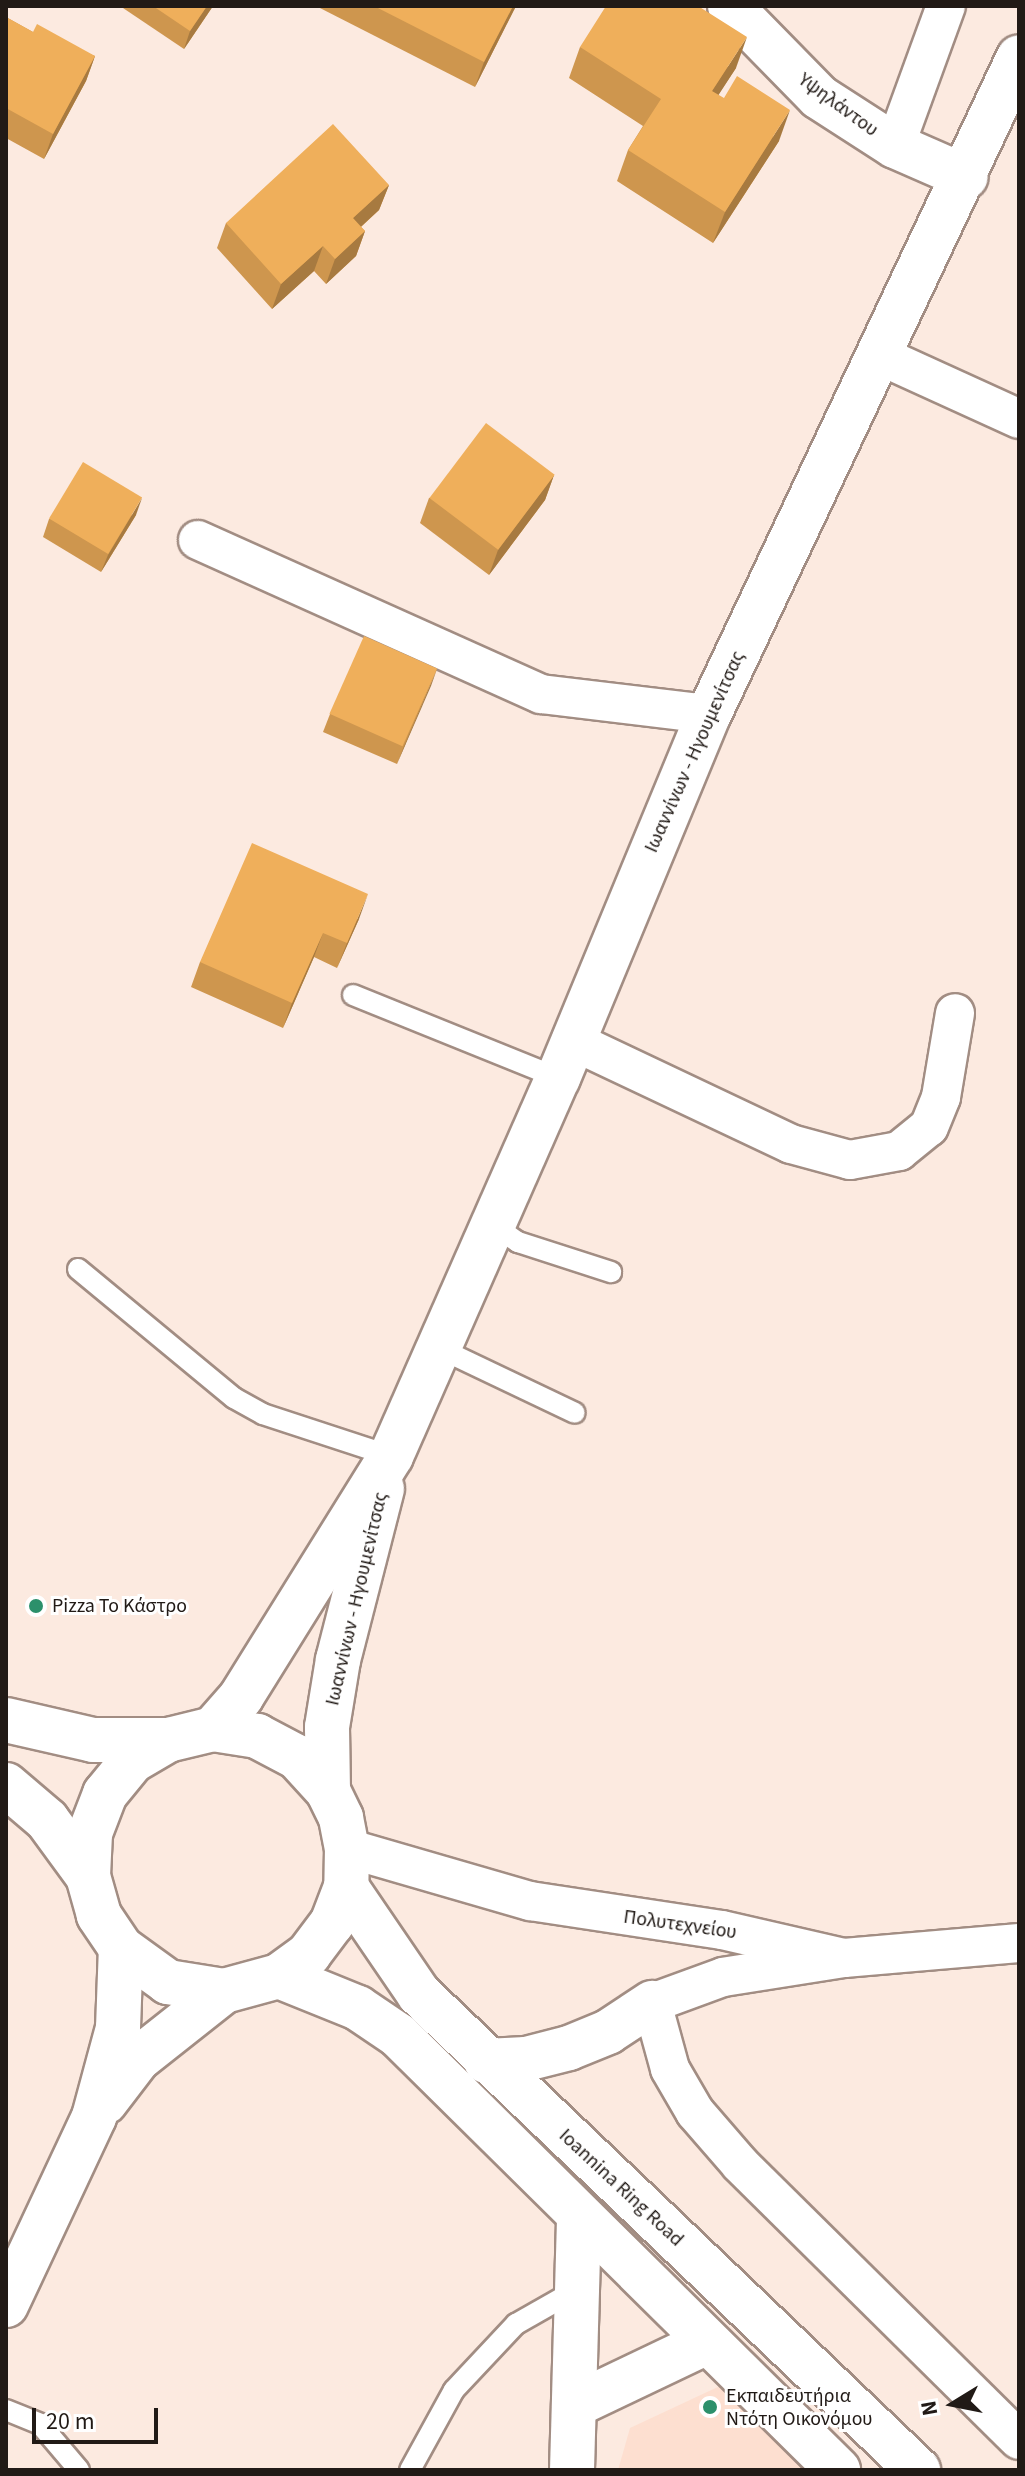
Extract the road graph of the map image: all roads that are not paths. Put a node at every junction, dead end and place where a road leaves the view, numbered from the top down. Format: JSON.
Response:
{"nodes":[{"id":1,"x":730,"y":6,"type":"edge"},
{"id":2,"x":946,"y":6,"type":"edge"},
{"id":3,"x":1019,"y":57,"type":"edge"},
{"id":4,"x":895,"y":146,"type":"junction"},
{"id":5,"x":966,"y":177,"type":"junction"},
{"id":6,"x":881,"y":356,"type":"junction"},
{"id":7,"x":1019,"y":419,"type":"edge"},
{"id":8,"x":198,"y":540,"type":"dead end"},
{"id":9,"x":709,"y":714,"type":"junction"},
{"id":10,"x":353,"y":995,"type":"dead end"},
{"id":11,"x":955,"y":1013,"type":"dead end"},
{"id":12,"x":565,"y":1059,"type":"junction"},
{"id":13,"x":492,"y":1224,"type":"junction"},
{"id":14,"x":78,"y":1269,"type":"dead end"},
{"id":15,"x":611,"y":1272,"type":"dead end"},
{"id":16,"x":441,"y":1349,"type":"junction"},
{"id":17,"x":575,"y":1413,"type":"dead end"},
{"id":18,"x":391,"y":1456,"type":"junction"},
{"id":19,"x":6,"y":1720,"type":"edge"},
{"id":20,"x":213,"y":1729,"type":"junction"},
{"id":21,"x":168,"y":1740,"type":"junction"},
{"id":22,"x":6,"y":1785,"type":"edge"},
{"id":23,"x":328,"y":1791,"type":"junction"},
{"id":24,"x":347,"y":1867,"type":"junction"},
{"id":25,"x":88,"y":1876,"type":"junction"},
{"id":26,"x":1019,"y":1943,"type":"edge"},
{"id":27,"x":121,"y":1948,"type":"junction"},
{"id":28,"x":844,"y":1958,"type":"junction"},
{"id":29,"x":279,"y":1976,"type":"junction"},
{"id":30,"x":224,"y":1991,"type":"junction"},
{"id":31,"x":652,"y":2003,"type":"junction"},
{"id":32,"x":486,"y":2061,"type":"junction"},
{"id":33,"x":94,"y":2117,"type":"junction"},
{"id":34,"x":579,"y":2216,"type":"junction"},
{"id":35,"x":574,"y":2291,"type":"junction"},
{"id":36,"x":6,"y":2305,"type":"edge"},
{"id":37,"x":707,"y":2342,"type":"junction"},
{"id":38,"x":575,"y":2405,"type":"junction"},
{"id":39,"x":6,"y":2410,"type":"edge"},
{"id":40,"x":1019,"y":2440,"type":"edge"},
{"id":41,"x":79,"y":2470,"type":"edge"},
{"id":42,"x":410,"y":2470,"type":"edge"},
{"id":43,"x":572,"y":2470,"type":"edge"},
{"id":44,"x":838,"y":2470,"type":"edge"},
{"id":45,"x":918,"y":2470,"type":"edge"}],
"edges":[{"from":1,"to":4,"type":"main road","name":"Υψηλάντου"},
{"from":2,"to":4,"type":"street"},
{"from":3,"to":5,"type":"main road","name":"Ιωαννίνων - Ηγουμενίτσας"},
{"from":4,"to":5,"type":"main road","name":"Υψηλάντου"},
{"from":5,"to":6,"type":"main road","name":"Ιωαννίνων - Ηγουμενίτσας"},
{"from":6,"to":7,"type":"street"},
{"from":6,"to":9,"type":"main road","name":"Ιωαννίνων - Ηγουμενίτσας"},
{"from":8,"to":9,"type":"street"},
{"from":9,"to":12,"type":"main road","name":"Ιωαννίνων - Ηγουμενίτσας"},
{"from":10,"to":12,"type":"lane"},
{"from":11,"to":12,"type":"street"},
{"from":12,"to":13,"type":"main road","name":"Ιωαννίνων - Ηγουμενίτσας"},
{"from":13,"to":15,"type":"lane"},
{"from":13,"to":16,"type":"main road","name":"Ιωαννίνων - Ηγουμενίτσας"},
{"from":14,"to":18,"type":"lane"},
{"from":16,"to":17,"type":"lane"},
{"from":16,"to":18,"type":"main road","name":"Ιωαννίνων - Ηγουμενίτσας"},
{"from":18,"to":20,"type":"main road","name":"Ιωαννίνων - Ηγουμενίτσας"},
{"from":18,"to":23,"type":"main road","name":"Ιωαννίνων - Ηγουμενίτσας"},
{"from":19,"to":21,"type":"main road","name":"Ioannina Ring Road"},
{"from":20,"to":21,"type":"main road","name":"Ioannina Ring Road"},
{"from":20,"to":23,"type":"main road","name":"Ioannina Ring Road"},
{"from":21,"to":25,"type":"main road","name":"Ioannina Ring Road"},
{"from":22,"to":25,"type":"main road","name":"Ioannina Ring Road"},
{"from":23,"to":24,"type":"main road","name":"Ioannina Ring Road"},
{"from":24,"to":28,"type":"street","name":"Πολυτεχνείου"},
{"from":24,"to":29,"type":"main road","name":"Ioannina Ring Road"},
{"from":24,"to":32,"type":"main road","name":"Ioannina Ring Road"},
{"from":25,"to":27,"type":"main road","name":"Ioannina Ring Road"},
{"from":26,"to":28,"type":"street","name":"Πολυτεχνείου"},
{"from":27,"to":30,"type":"main road","name":"Ioannina Ring Road"},
{"from":27,"to":33,"type":"main road"},
{"from":28,"to":31,"type":"street"},
{"from":29,"to":30,"type":"main road","name":"Ioannina Ring Road"},
{"from":29,"to":34,"type":"main road"},
{"from":30,"to":33,"type":"main road"},
{"from":31,"to":32,"type":"main road"},
{"from":31,"to":40,"type":"street"},
{"from":32,"to":45,"type":"main road","name":"Ioannina Ring Road"},
{"from":33,"to":36,"type":"main road"},
{"from":34,"to":35,"type":"main road"},
{"from":34,"to":37,"type":"main road"},
{"from":35,"to":38,"type":"main road"},
{"from":35,"to":42,"type":"lane"},
{"from":37,"to":38,"type":"main road"},
{"from":37,"to":44,"type":"main road"},
{"from":38,"to":43,"type":"main road"},
{"from":39,"to":41,"type":"lane"}]}
